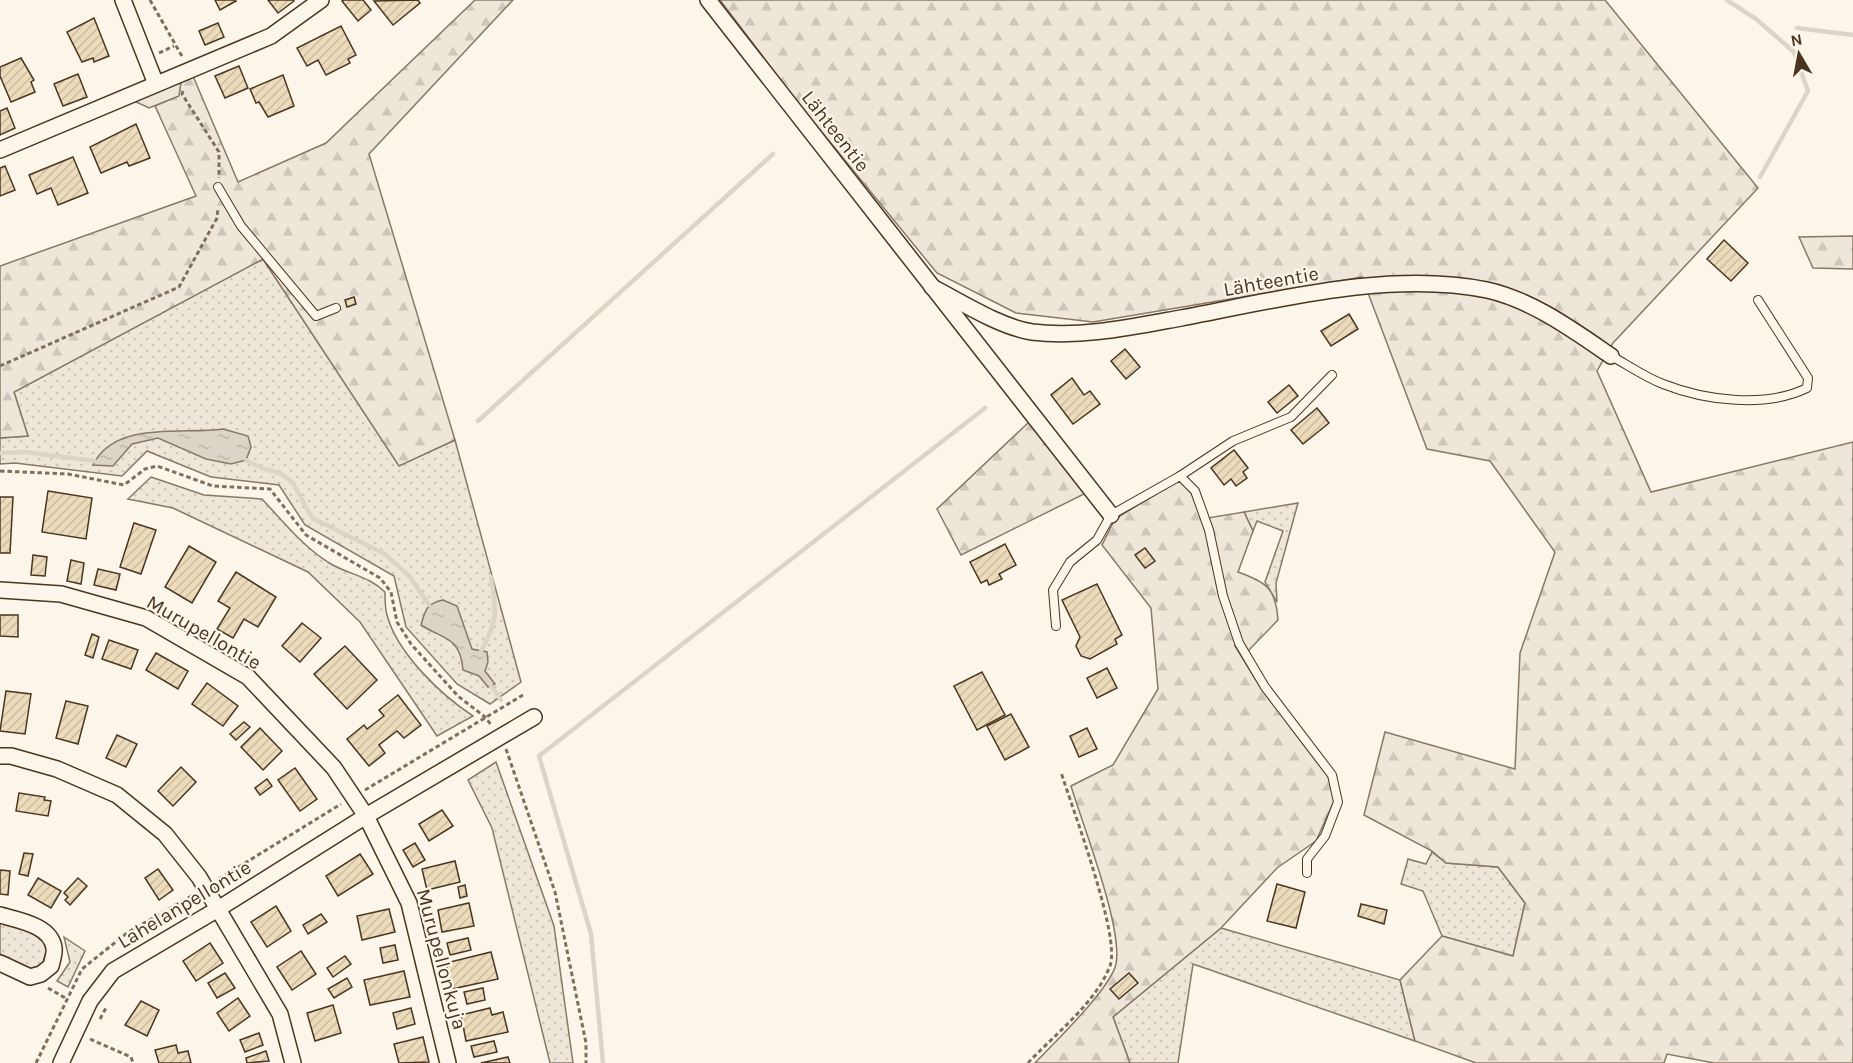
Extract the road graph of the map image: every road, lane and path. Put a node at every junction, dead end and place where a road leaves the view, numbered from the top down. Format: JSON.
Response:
{"nodes":[{"id":1,"x":123,"y":0,"type":"edge"},
{"id":2,"x":150,"y":0,"type":"edge"},
{"id":3,"x":321,"y":0,"type":"edge"},
{"id":4,"x":708,"y":0,"type":"edge"},
{"id":5,"x":190,"y":70,"type":"junction"},
{"id":6,"x":156,"y":84,"type":"junction"},
{"id":7,"x":182,"y":94,"type":"dead end"},
{"id":8,"x":0,"y":150,"type":"edge"},
{"id":9,"x":218,"y":187,"type":"junction"},
{"id":10,"x":932,"y":287,"type":"junction"},
{"id":11,"x":1758,"y":300,"type":"dead end"},
{"id":12,"x":336,"y":308,"type":"dead end"},
{"id":13,"x":1611,"y":356,"type":"joint"},
{"id":14,"x":0,"y":366,"type":"edge"},
{"id":15,"x":1332,"y":375,"type":"dead end"},
{"id":16,"x":0,"y":471,"type":"edge"},
{"id":17,"x":1180,"y":476,"type":"junction"},
{"id":18,"x":1111,"y":515,"type":"junction"},
{"id":19,"x":0,"y":590,"type":"edge"},
{"id":20,"x":1056,"y":626,"type":"dead end"},
{"id":21,"x":523,"y":696,"type":"dead end"},
{"id":22,"x":485,"y":717,"type":"junction"},
{"id":23,"x":534,"y":717,"type":"dead end"},
{"id":24,"x":500,"y":738,"type":"junction"},
{"id":25,"x":0,"y":756,"type":"edge"},
{"id":26,"x":1060,"y":772,"type":"dead end"},
{"id":27,"x":353,"y":797,"type":"junction"},
{"id":28,"x":366,"y":816,"type":"junction"},
{"id":29,"x":1307,"y":873,"type":"dead end"},
{"id":30,"x":206,"y":888,"type":"junction"},
{"id":31,"x":218,"y":909,"type":"junction"},
{"id":32,"x":0,"y":915,"type":"edge"},
{"id":33,"x":0,"y":963,"type":"edge"},
{"id":34,"x":90,"y":1039,"type":"dead end"},
{"id":35,"x":36,"y":1063,"type":"edge"},
{"id":36,"x":61,"y":1063,"type":"edge"},
{"id":37,"x":133,"y":1063,"type":"edge"},
{"id":38,"x":292,"y":1063,"type":"edge"},
{"id":39,"x":448,"y":1063,"type":"edge"},
{"id":40,"x":586,"y":1063,"type":"edge"},
{"id":41,"x":1028,"y":1063,"type":"edge"}],
"edges":[{"from":1,"to":6,"type":"street"},
{"from":2,"to":5,"type":"path"},
{"from":3,"to":5,"type":"street"},
{"from":4,"to":10,"type":"street","name":"Lähteentie"},
{"from":5,"to":6,"type":"street"},
{"from":6,"to":8,"type":"street"},
{"from":7,"to":9,"type":"path"},
{"from":9,"to":12,"type":"lane"},
{"from":9,"to":14,"type":"path"},
{"from":10,"to":13,"type":"street","name":"Lähteentie"},
{"from":10,"to":18,"type":"street","name":"Lähteentie"},
{"from":11,"to":13,"type":"lane"},
{"from":15,"to":17,"type":"lane"},
{"from":16,"to":22,"type":"path"},
{"from":17,"to":18,"type":"lane"},
{"from":17,"to":29,"type":"lane"},
{"from":18,"to":20,"type":"lane"},
{"from":19,"to":27,"type":"street","name":"Murupellontie"},
{"from":21,"to":22,"type":"path"},
{"from":22,"to":24,"type":"path"},
{"from":22,"to":27,"type":"path"},
{"from":23,"to":24,"type":"street"},
{"from":24,"to":28,"type":"street"},
{"from":24,"to":40,"type":"path"},
{"from":25,"to":30,"type":"street"},
{"from":26,"to":41,"type":"path"},
{"from":27,"to":28,"type":"street","name":"Murupellontie"},
{"from":27,"to":30,"type":"path"},
{"from":28,"to":31,"type":"street","name":"Lahelanpellontie"},
{"from":28,"to":39,"type":"street","name":"Murupellonkuja"},
{"from":30,"to":31,"type":"street"},
{"from":30,"to":35,"type":"path"},
{"from":31,"to":36,"type":"street","name":"Lahelanpellontie"},
{"from":31,"to":38,"type":"street"},
{"from":32,"to":33,"type":"street"},
{"from":34,"to":37,"type":"path"}]}
